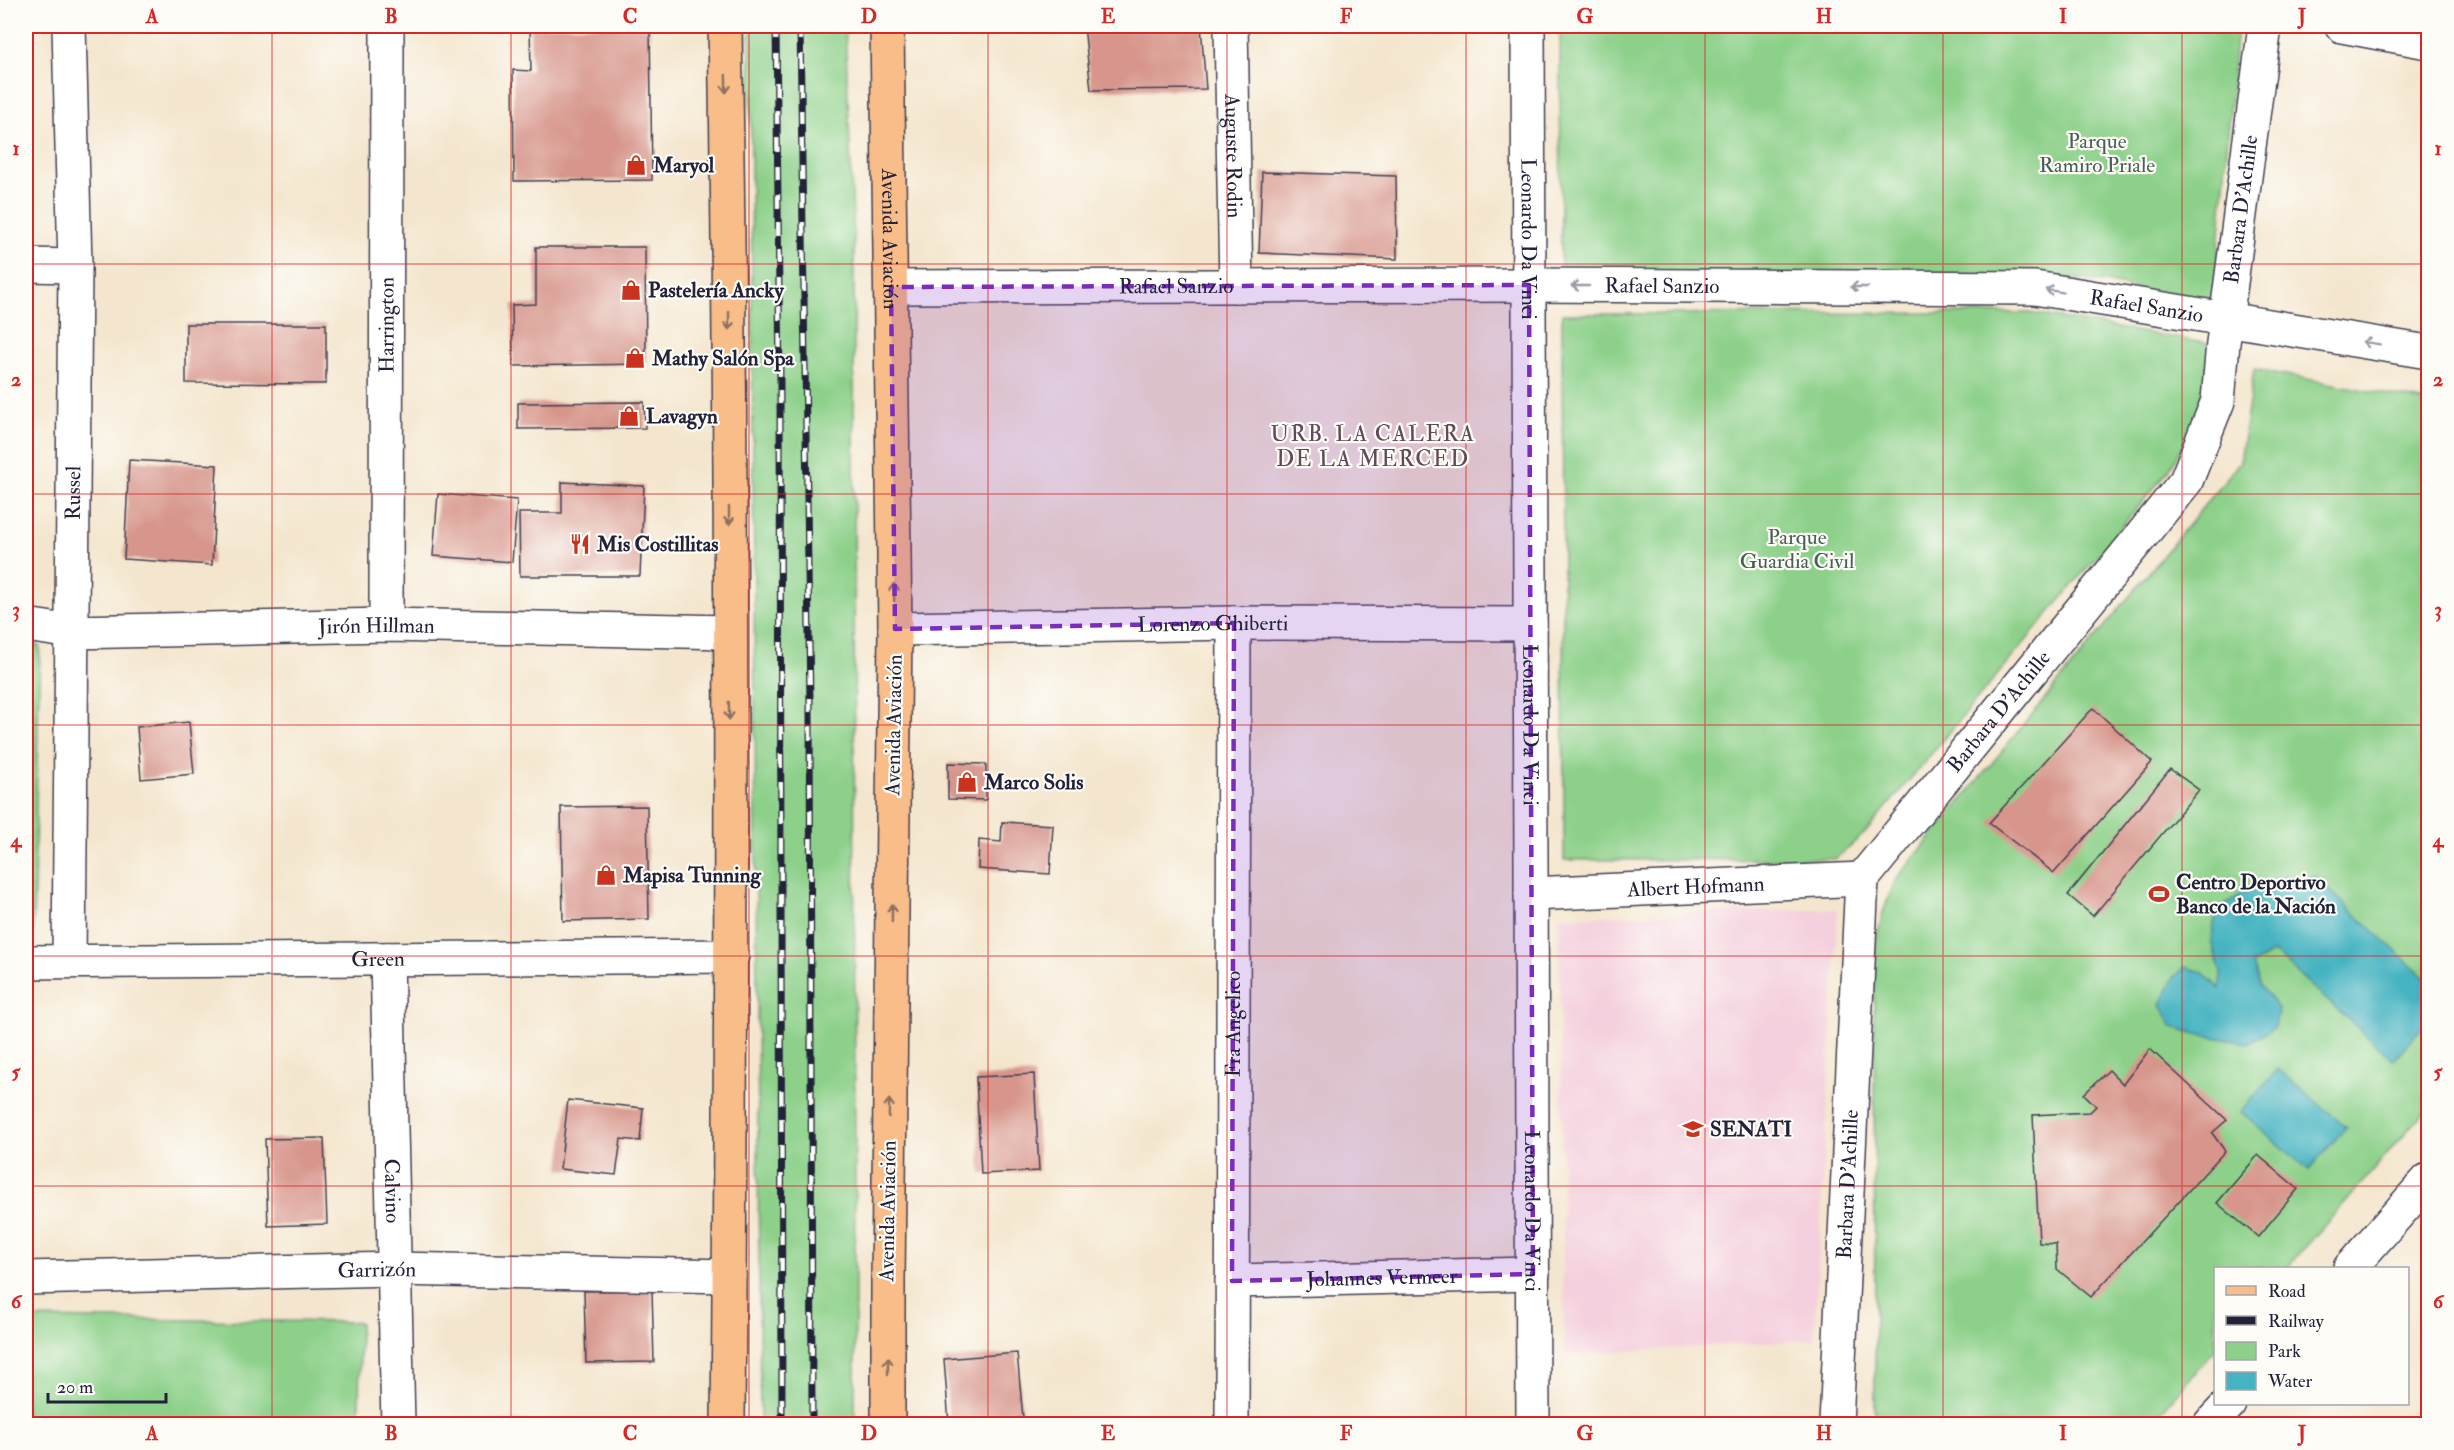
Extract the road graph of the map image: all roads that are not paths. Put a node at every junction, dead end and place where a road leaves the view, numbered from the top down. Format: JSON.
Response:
{"nodes":[{"id":1,"x":69,"y":26,"type":"edge"},
{"id":2,"x":387,"y":26,"type":"edge"},
{"id":3,"x":725,"y":26,"type":"edge"},
{"id":4,"x":887,"y":26,"type":"edge"},
{"id":5,"x":1231,"y":26,"type":"edge"},
{"id":6,"x":1528,"y":26,"type":"edge"},
{"id":7,"x":2265,"y":26,"type":"edge"},
{"id":8,"x":2342,"y":26,"type":"edge"},
{"id":9,"x":2428,"y":42,"type":"edge"},
{"id":10,"x":26,"y":266,"type":"edge"},
{"id":11,"x":75,"y":266,"type":"junction"},
{"id":12,"x":1529,"y":285,"type":"junction"},
{"id":13,"x":1236,"y":286,"type":"junction"},
{"id":14,"x":891,"y":287,"type":"junction"},
{"id":15,"x":2226,"y":319,"type":"junction"},
{"id":16,"x":2428,"y":352,"type":"edge"},
{"id":17,"x":1234,"y":623,"type":"junction"},
{"id":18,"x":1530,"y":624,"type":"junction"},
{"id":19,"x":26,"y":625,"type":"edge"},
{"id":20,"x":386,"y":625,"type":"junction"},
{"id":21,"x":895,"y":629,"type":"junction"},
{"id":22,"x":73,"y":632,"type":"junction"},
{"id":23,"x":729,"y":633,"type":"junction"},
{"id":24,"x":1862,"y":879,"type":"junction"},
{"id":25,"x":1531,"y":894,"type":"junction"},
{"id":26,"x":732,"y":956,"type":"junction"},
{"id":27,"x":387,"y":958,"type":"junction"},
{"id":28,"x":69,"y":961,"type":"junction"},
{"id":29,"x":26,"y":962,"type":"edge"},
{"id":30,"x":2428,"y":1180,"type":"edge"},
{"id":31,"x":2352,"y":1267,"type":"edge"},
{"id":32,"x":395,"y":1269,"type":"junction"},
{"id":33,"x":1533,"y":1274,"type":"junction"},
{"id":34,"x":729,"y":1276,"type":"junction"},
{"id":35,"x":26,"y":1278,"type":"edge"},
{"id":36,"x":1232,"y":1281,"type":"junction"},
{"id":37,"x":2228,"y":1405,"type":"edge"},
{"id":38,"x":398,"y":1425,"type":"edge"},
{"id":39,"x":728,"y":1425,"type":"edge"},
{"id":40,"x":888,"y":1425,"type":"edge"},
{"id":41,"x":1232,"y":1425,"type":"edge"},
{"id":42,"x":1533,"y":1425,"type":"edge"},
{"id":43,"x":1836,"y":1425,"type":"edge"},
{"id":44,"x":2210,"y":1425,"type":"edge"}],
"edges":[{"from":1,"to":11,"type":"street","name":"Russel"},
{"from":2,"to":20,"type":"street","name":"Harrington"},
{"from":3,"to":23,"type":"main road","one_way":true},
{"from":4,"to":14,"type":"main road","name":"Avenida Aviación"},
{"from":5,"to":13,"type":"street","name":"Auguste Rodin"},
{"from":6,"to":12,"type":"street","name":"Leonardo Da Vinci"},
{"from":7,"to":15,"type":"street","name":"Barbara D'Achille"},
{"from":8,"to":9,"type":"street"},
{"from":10,"to":11,"type":"street"},
{"from":11,"to":22,"type":"street","name":"Russel"},
{"from":12,"to":13,"type":"street","name":"Rafael Sanzio"},
{"from":15,"to":12,"type":"street","name":"Rafael Sanzio","one_way":true},
{"from":12,"to":18,"type":"street","name":"Leonardo Da Vinci"},
{"from":13,"to":14,"type":"street","name":"Rafael Sanzio"},
{"from":21,"to":14,"type":"main road","name":"Avenida Aviación","one_way":true},
{"from":16,"to":15,"type":"street","name":"Rafael Sanzio","one_way":true},
{"from":15,"to":24,"type":"street","name":"Barbara D'Achille"},
{"from":17,"to":18,"type":"street","name":"Lorenzo Ghiberti"},
{"from":17,"to":21,"type":"street","name":"Lorenzo Ghiberti"},
{"from":17,"to":36,"type":"street","name":"Fra Angelico"},
{"from":18,"to":25,"type":"street","name":"Leonardo Da Vinci"},
{"from":19,"to":22,"type":"street","name":"Jirón Hillman"},
{"from":20,"to":22,"type":"street","name":"Jirón Hillman"},
{"from":20,"to":23,"type":"street","name":"Jirón Hillman"},
{"from":40,"to":21,"type":"main road","name":"Avenida Aviación","one_way":true},
{"from":22,"to":28,"type":"street","name":"Russel"},
{"from":23,"to":26,"type":"main road","one_way":true},
{"from":24,"to":25,"type":"street","name":"Albert Hofmann"},
{"from":24,"to":43,"type":"street","name":"Barbara D'Achille"},
{"from":25,"to":33,"type":"street","name":"Leonardo Da Vinci"},
{"from":26,"to":27,"type":"street","name":"Green"},
{"from":26,"to":34,"type":"main road"},
{"from":27,"to":28,"type":"street","name":"Green"},
{"from":27,"to":32,"type":"street","name":"Calvino"},
{"from":28,"to":29,"type":"street","name":"Green"},
{"from":30,"to":31,"type":"street"},
{"from":32,"to":34,"type":"street","name":"Garrizón"},
{"from":32,"to":35,"type":"street","name":"Garrizón"},
{"from":32,"to":38,"type":"street","name":"Calvino"},
{"from":33,"to":36,"type":"street","name":"Johannes Vermeer"},
{"from":33,"to":42,"type":"street","name":"Leonardo Da Vinci"},
{"from":34,"to":39,"type":"main road"},
{"from":36,"to":41,"type":"street","name":"Fra Angelico"},
{"from":37,"to":44,"type":"street"}]}
